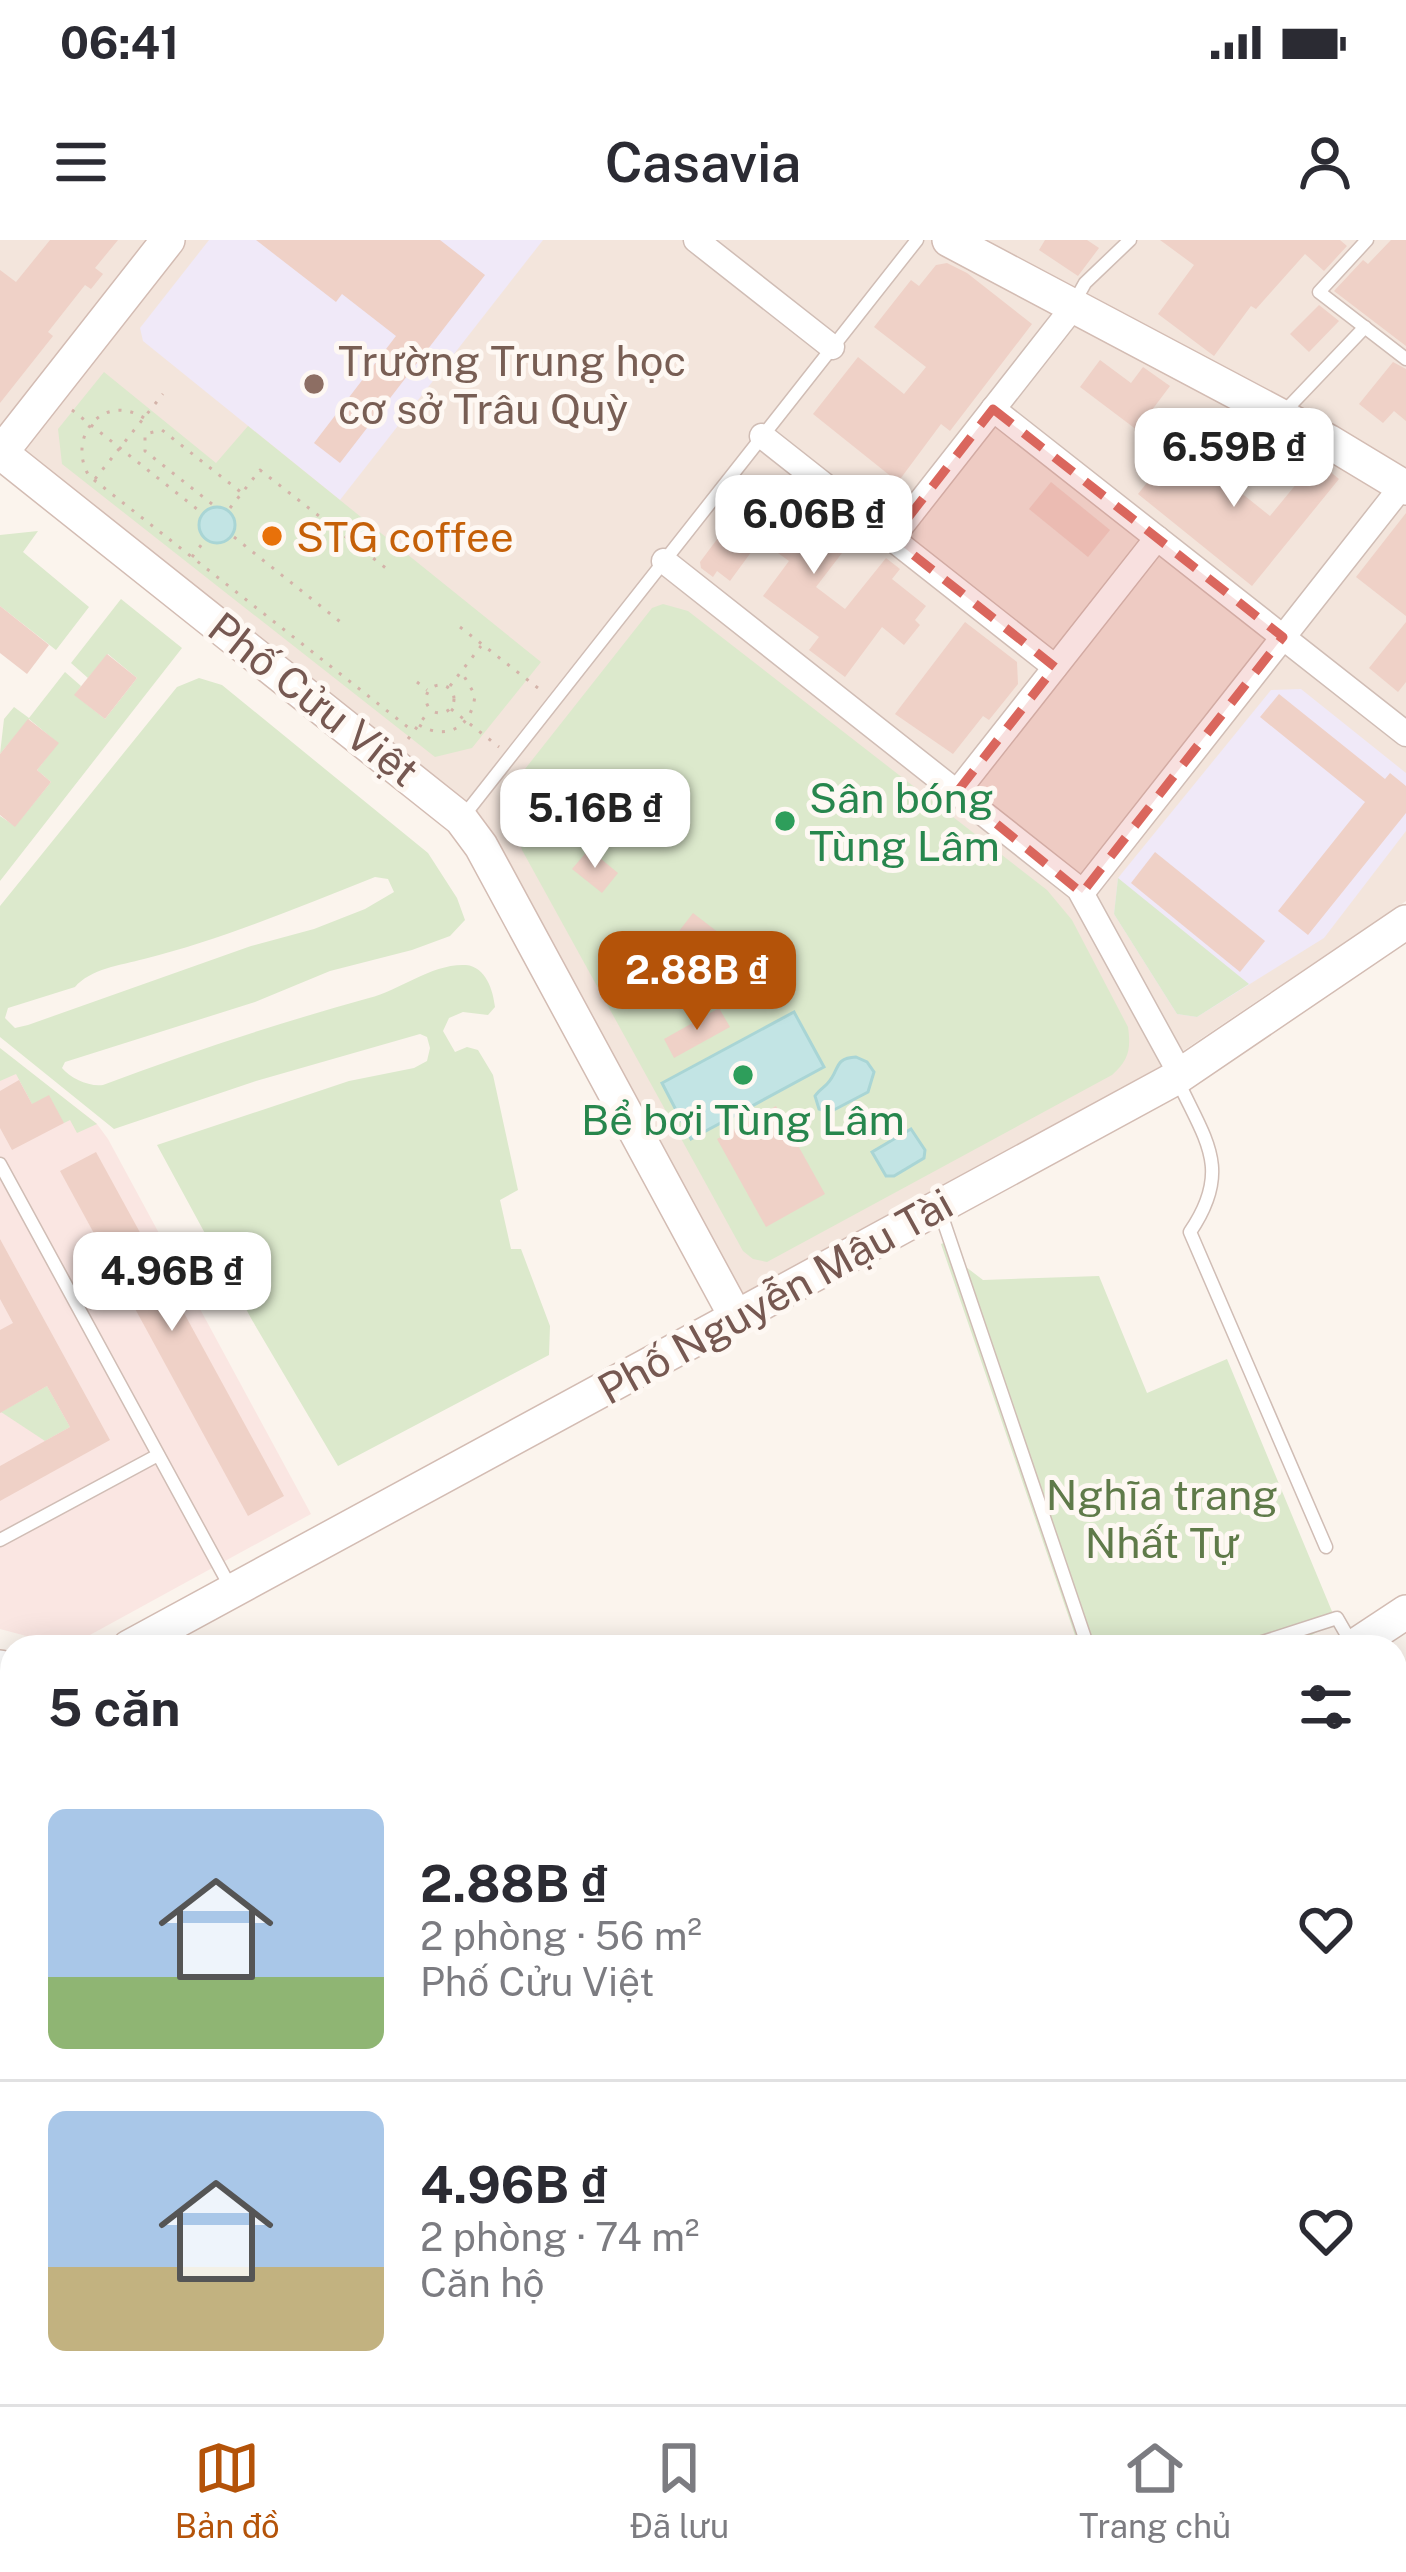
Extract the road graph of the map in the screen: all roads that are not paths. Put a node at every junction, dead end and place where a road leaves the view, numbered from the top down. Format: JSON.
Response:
{"nodes":[{"id":1,"x":168,"y":240,"type":"edge"},
{"id":2,"x":696,"y":240,"type":"edge"},
{"id":3,"x":916,"y":240,"type":"edge"},
{"id":4,"x":949,"y":240,"type":"edge"},
{"id":5,"x":1130,"y":240,"type":"edge"},
{"id":6,"x":1367,"y":240,"type":"edge"},
{"id":7,"x":1074,"y":306,"type":"junction"},
{"id":8,"x":1365,"y":327,"type":"junction"},
{"id":9,"x":832,"y":347,"type":"junction"},
{"id":10,"x":1406,"y":359,"type":"edge"},
{"id":11,"x":993,"y":409,"type":"junction"},
{"id":12,"x":1280,"y":416,"type":"junction"},
{"id":13,"x":762,"y":436,"type":"junction"},
{"id":14,"x":0,"y":453,"type":"edge"},
{"id":15,"x":1405,"y":485,"type":"edge"},
{"id":16,"x":892,"y":538,"type":"junction"},
{"id":17,"x":1157,"y":538,"type":"junction"},
{"id":18,"x":664,"y":561,"type":"junction"},
{"id":19,"x":1283,"y":638,"type":"junction"},
{"id":20,"x":1055,"y":667,"type":"junction"},
{"id":21,"x":1406,"y":734,"type":"edge"},
{"id":22,"x":957,"y":792,"type":"junction"},
{"id":23,"x":461,"y":819,"type":"junction"},
{"id":24,"x":1082,"y":893,"type":"junction"},
{"id":25,"x":1406,"y":922,"type":"edge"},
{"id":26,"x":1179,"y":1076,"type":"junction"},
{"id":27,"x":0,"y":1164,"type":"edge"},
{"id":28,"x":14,"y":1190,"type":"junction"},
{"id":29,"x":0,"y":1198,"type":"edge"},
{"id":30,"x":938,"y":1207,"type":"junction"},
{"id":31,"x":736,"y":1317,"type":"junction"},
{"id":32,"x":158,"y":1455,"type":"junction"},
{"id":33,"x":0,"y":1540,"type":"edge"},
{"id":34,"x":1326,"y":1547,"type":"dead end"},
{"id":35,"x":232,"y":1592,"type":"junction"},
{"id":36,"x":1406,"y":1612,"type":"edge"},
{"id":37,"x":152,"y":1635,"type":"edge"},
{"id":38,"x":1084,"y":1635,"type":"edge"},
{"id":39,"x":1284,"y":1635,"type":"edge"},
{"id":40,"x":1346,"y":1635,"type":"edge"},
{"id":41,"x":1371,"y":1635,"type":"edge"}],
"edges":[{"from":1,"to":14,"type":"street"},
{"from":2,"to":9,"type":"street"},
{"from":3,"to":9,"type":"lane"},
{"from":4,"to":7,"type":"street"},
{"from":5,"to":7,"type":"lane"},
{"from":6,"to":8,"type":"lane"},
{"from":7,"to":11,"type":"street"},
{"from":7,"to":12,"type":"street"},
{"from":8,"to":10,"type":"lane"},
{"from":8,"to":12,"type":"lane"},
{"from":9,"to":13,"type":"lane"},
{"from":11,"to":16,"type":"street"},
{"from":11,"to":17,"type":"street"},
{"from":12,"to":15,"type":"street"},
{"from":13,"to":16,"type":"street"},
{"from":13,"to":18,"type":"lane"},
{"from":14,"to":23,"type":"street","name":"Phố Cửu Việt"},
{"from":15,"to":19,"type":"street"},
{"from":16,"to":20,"type":"street"},
{"from":17,"to":19,"type":"street"},
{"from":17,"to":20,"type":"street"},
{"from":18,"to":22,"type":"street"},
{"from":18,"to":23,"type":"lane"},
{"from":19,"to":21,"type":"street"},
{"from":19,"to":24,"type":"street"},
{"from":20,"to":22,"type":"street"},
{"from":22,"to":24,"type":"street"},
{"from":23,"to":31,"type":"street","name":"Phố Cửu Việt"},
{"from":24,"to":26,"type":"street"},
{"from":25,"to":26,"type":"street","name":"Phố Nguyễn Mậu Tài"},
{"from":26,"to":30,"type":"street","name":"Phố Nguyễn Mậu Tài"},
{"from":26,"to":34,"type":"lane"},
{"from":27,"to":28,"type":"lane"},
{"from":28,"to":29,"type":"lane"},
{"from":28,"to":32,"type":"lane"},
{"from":30,"to":31,"type":"street","name":"Phố Nguyễn Mậu Tài"},
{"from":30,"to":38,"type":"lane"},
{"from":31,"to":35,"type":"street","name":"Phố Nguyễn Mậu Tài"},
{"from":32,"to":33,"type":"lane"},
{"from":32,"to":35,"type":"lane"},
{"from":35,"to":37,"type":"street","name":"Phố Nguyễn Mậu Tài"},
{"from":36,"to":41,"type":"street"},
{"from":39,"to":40,"type":"lane"}]}
